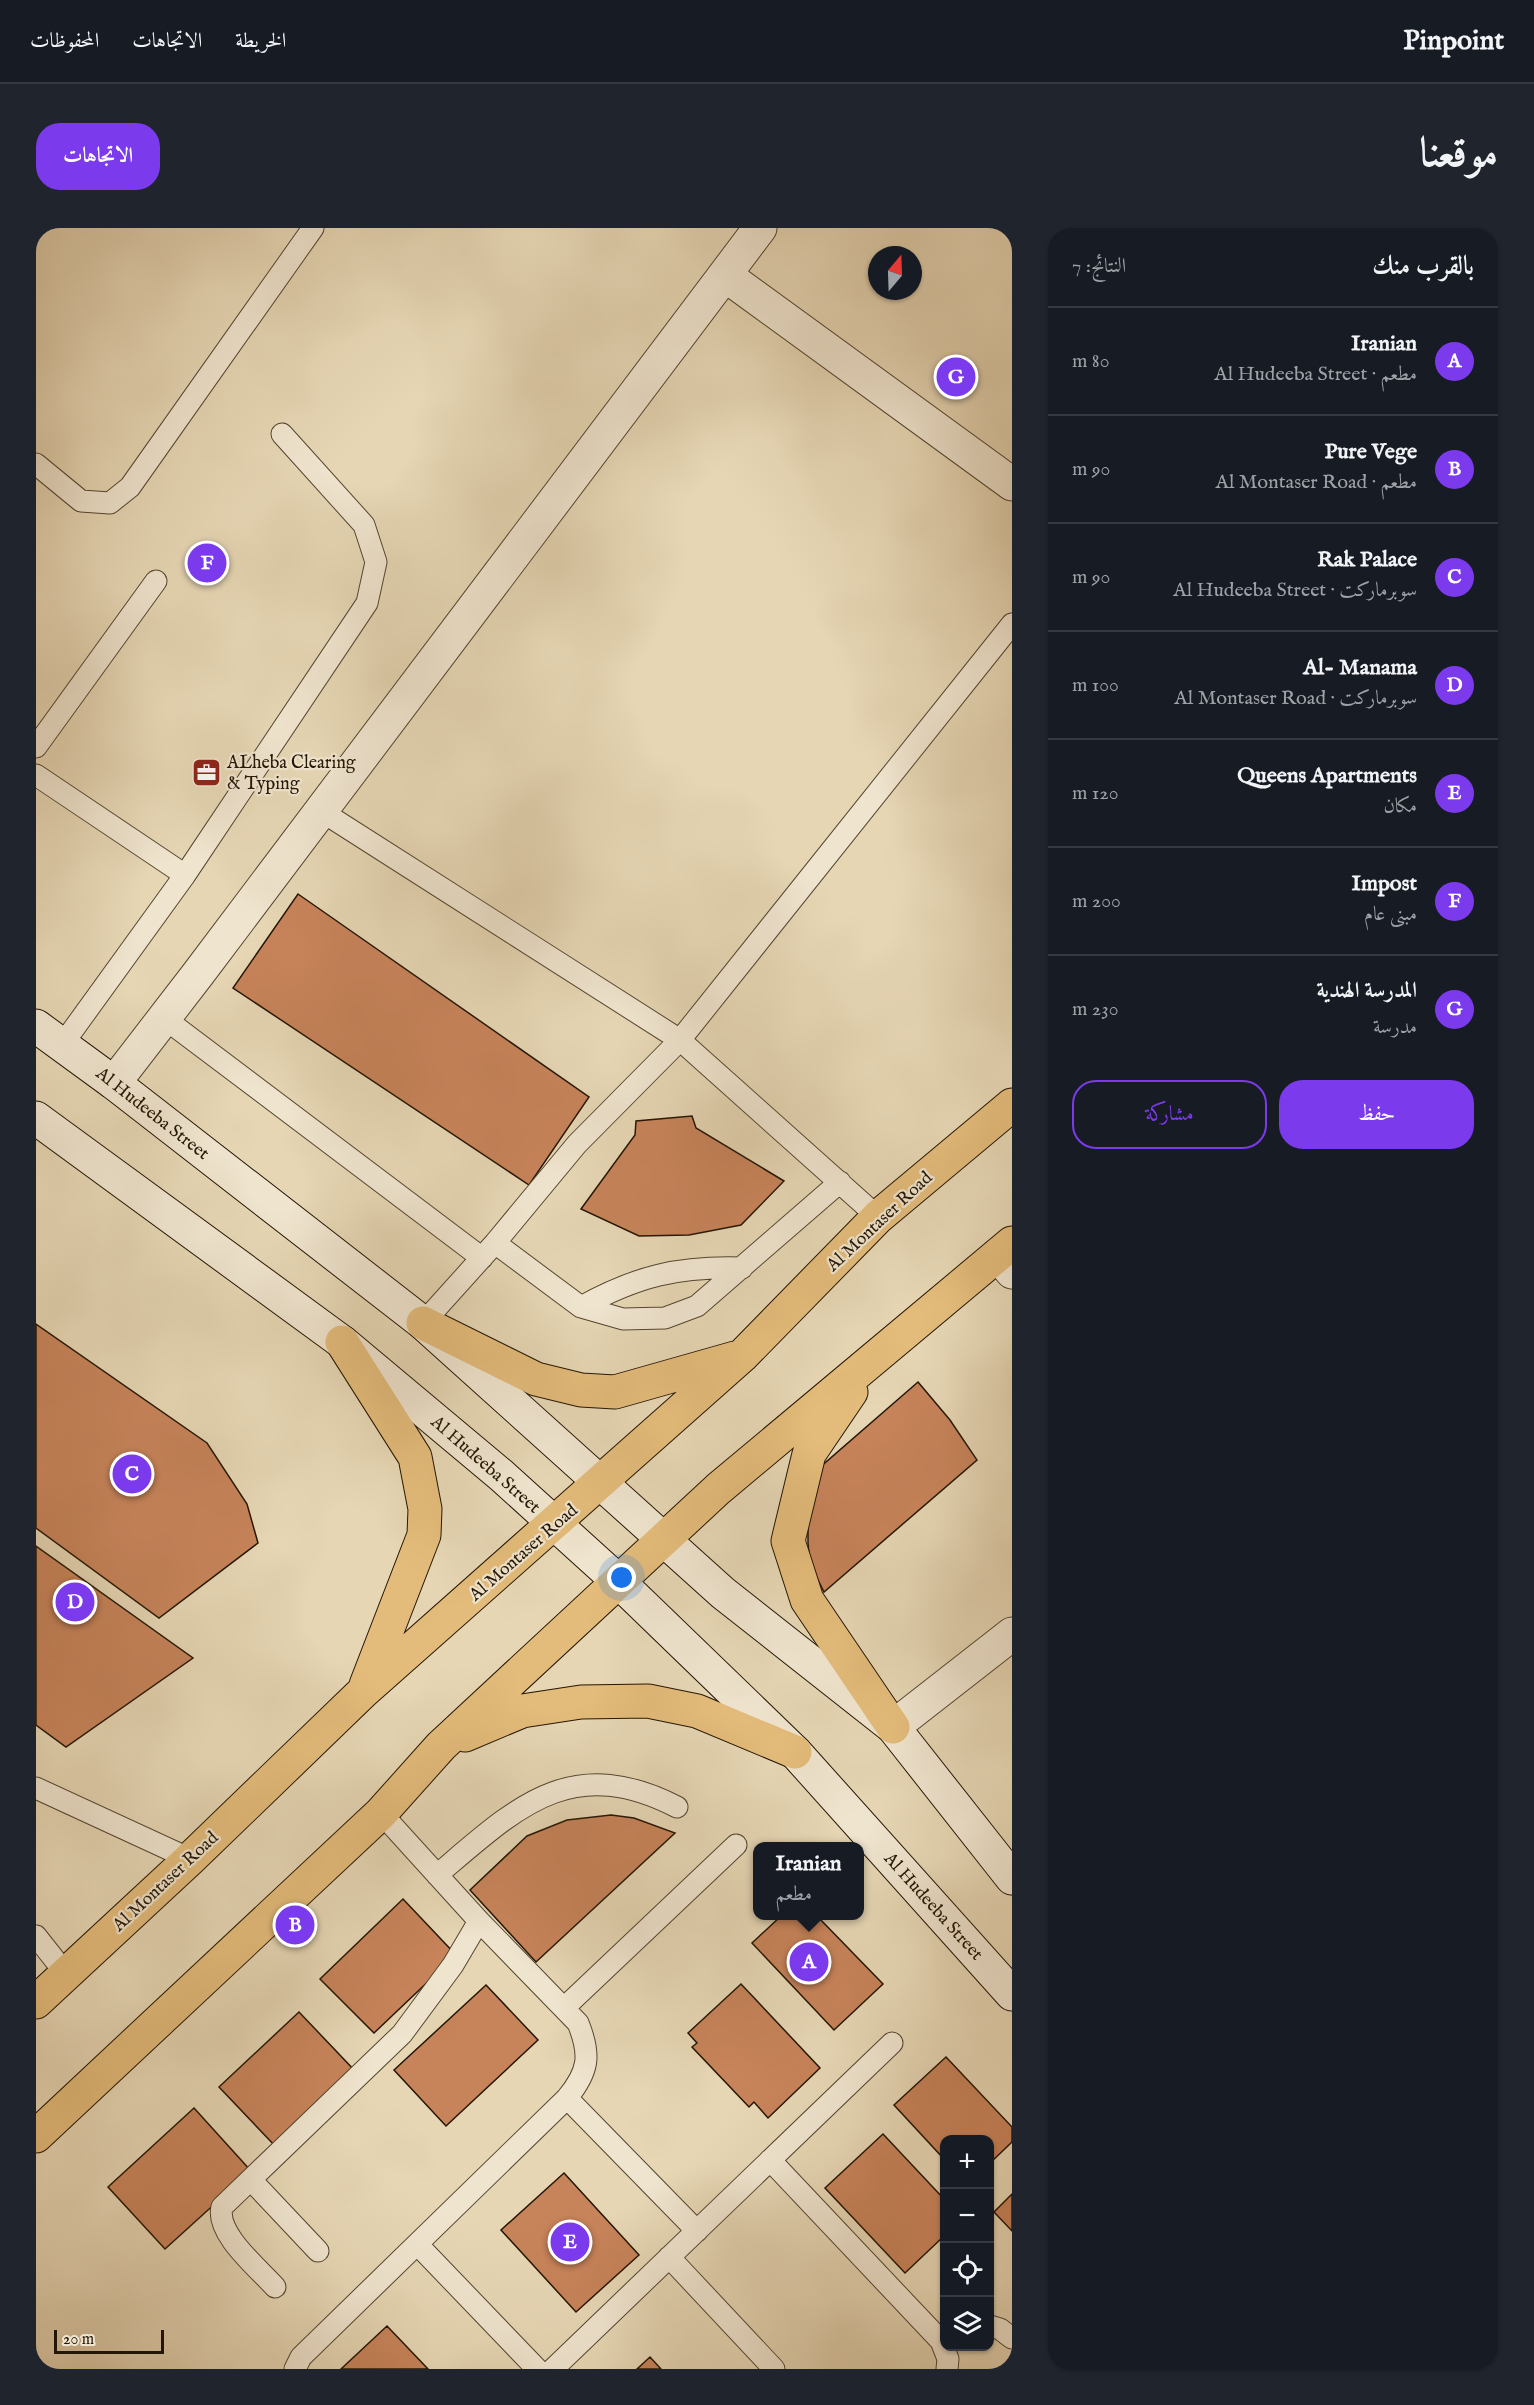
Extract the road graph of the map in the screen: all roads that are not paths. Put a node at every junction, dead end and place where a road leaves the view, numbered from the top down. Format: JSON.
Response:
{"nodes":[{"id":1,"x":313,"y":228,"type":"edge"},
{"id":2,"x":760,"y":228,"type":"edge"},
{"id":3,"x":725,"y":275,"type":"junction"},
{"id":4,"x":282,"y":434,"type":"dead end"},
{"id":5,"x":36,"y":464,"type":"edge"},
{"id":6,"x":1012,"y":484,"type":"edge"},
{"id":7,"x":156,"y":581,"type":"dead end"},
{"id":8,"x":1012,"y":624,"type":"edge"},
{"id":9,"x":36,"y":747,"type":"edge"},
{"id":10,"x":36,"y":774,"type":"edge"},
{"id":11,"x":321,"y":811,"type":"junction"},
{"id":12,"x":185,"y":875,"type":"junction"},
{"id":13,"x":164,"y":1018,"type":"junction"},
{"id":14,"x":36,"y":1026,"type":"edge"},
{"id":15,"x":680,"y":1040,"type":"junction"},
{"id":16,"x":62,"y":1045,"type":"junction"},
{"id":17,"x":114,"y":1083,"type":"junction"},
{"id":18,"x":1012,"y":1105,"type":"edge"},
{"id":19,"x":36,"y":1118,"type":"edge"},
{"id":20,"x":840,"y":1182,"type":"junction"},
{"id":21,"x":878,"y":1217,"type":"junction"},
{"id":22,"x":488,"y":1251,"type":"junction"},
{"id":23,"x":1007,"y":1257,"type":"edge"},
{"id":24,"x":742,"y":1268,"type":"junction"},
{"id":25,"x":581,"y":1307,"type":"junction"},
{"id":26,"x":423,"y":1323,"type":"junction"},
{"id":27,"x":342,"y":1342,"type":"junction"},
{"id":28,"x":742,"y":1356,"type":"junction"},
{"id":29,"x":871,"y":1362,"type":"junction"},
{"id":30,"x":600,"y":1484,"type":"junction"},
{"id":31,"x":555,"y":1524,"type":"junction"},
{"id":32,"x":663,"y":1540,"type":"junction"},
{"id":33,"x":618,"y":1581,"type":"junction"},
{"id":34,"x":1012,"y":1634,"type":"edge"},
{"id":35,"x":363,"y":1692,"type":"junction"},
{"id":36,"x":893,"y":1727,"type":"junction"},
{"id":37,"x":441,"y":1746,"type":"junction"},
{"id":38,"x":795,"y":1752,"type":"junction"},
{"id":39,"x":36,"y":1788,"type":"edge"},
{"id":40,"x":677,"y":1807,"type":"dead end"},
{"id":41,"x":381,"y":1813,"type":"junction"},
{"id":42,"x":736,"y":1845,"type":"dead end"},
{"id":43,"x":190,"y":1859,"type":"junction"},
{"id":44,"x":437,"y":1875,"type":"junction"},
{"id":45,"x":1012,"y":1878,"type":"edge"},
{"id":46,"x":479,"y":1921,"type":"junction"},
{"id":47,"x":36,"y":1936,"type":"edge"},
{"id":48,"x":66,"y":1974,"type":"junction"},
{"id":49,"x":1012,"y":1994,"type":"edge"},
{"id":50,"x":36,"y":2002,"type":"edge"},
{"id":51,"x":565,"y":2007,"type":"junction"},
{"id":52,"x":892,"y":2043,"type":"dead end"},
{"id":53,"x":567,"y":2098,"type":"junction"},
{"id":54,"x":36,"y":2136,"type":"edge"},
{"id":55,"x":770,"y":2160,"type":"junction"},
{"id":56,"x":251,"y":2180,"type":"junction"},
{"id":57,"x":697,"y":2230,"type":"junction"},
{"id":58,"x":417,"y":2244,"type":"junction"},
{"id":59,"x":318,"y":2251,"type":"dead end"},
{"id":60,"x":669,"y":2257,"type":"junction"},
{"id":61,"x":275,"y":2287,"type":"dead end"},
{"id":62,"x":994,"y":2327,"type":"edge"},
{"id":63,"x":1012,"y":2338,"type":"edge"},
{"id":64,"x":947,"y":2355,"type":"edge"},
{"id":65,"x":295,"y":2369,"type":"edge"},
{"id":66,"x":537,"y":2369,"type":"edge"},
{"id":67,"x":553,"y":2369,"type":"edge"},
{"id":68,"x":774,"y":2369,"type":"edge"}],
"edges":[{"from":1,"to":5,"type":"lane"},
{"from":2,"to":3,"type":"main road"},
{"from":3,"to":6,"type":"main road"},
{"from":3,"to":11,"type":"main road"},
{"from":4,"to":12,"type":"lane"},
{"from":7,"to":9,"type":"lane"},
{"from":8,"to":15,"type":"lane"},
{"from":10,"to":12,"type":"lane"},
{"from":11,"to":13,"type":"main road"},
{"from":11,"to":15,"type":"lane"},
{"from":12,"to":16,"type":"lane"},
{"from":13,"to":17,"type":"main road"},
{"from":13,"to":22,"type":"lane"},
{"from":14,"to":16,"type":"main road","name":"Al Hudeeba Street"},
{"from":15,"to":20,"type":"lane"},
{"from":15,"to":22,"type":"lane"},
{"from":16,"to":17,"type":"main road","name":"Al Hudeeba Street"},
{"from":17,"to":26,"type":"main road","name":"Al Hudeeba Street"},
{"from":18,"to":21,"type":"main road","name":"Al Montaser Road"},
{"from":19,"to":27,"type":"main road","name":"Al Hudeeba Street"},
{"from":20,"to":21,"type":"lane"},
{"from":20,"to":24,"type":"lane"},
{"from":21,"to":28,"type":"main road","name":"Al Montaser Road"},
{"from":22,"to":25,"type":"lane"},
{"from":22,"to":26,"type":"lane"},
{"from":23,"to":29,"type":"main road"},
{"from":24,"to":25,"type":"lane"},
{"from":24,"to":25,"type":"lane"},
{"from":26,"to":28,"type":"main road"},
{"from":26,"to":30,"type":"main road","name":"Al Hudeeba Street"},
{"from":27,"to":31,"type":"main road","name":"Al Hudeeba Street"},
{"from":27,"to":35,"type":"main road"},
{"from":28,"to":30,"type":"main road","name":"Al Montaser Road"},
{"from":29,"to":32,"type":"main road"},
{"from":29,"to":36,"type":"main road"},
{"from":30,"to":31,"type":"main road","name":"Al Montaser Road"},
{"from":30,"to":32,"type":"main road","name":"Al Hudeeba Street"},
{"from":31,"to":33,"type":"main road","name":"Al Hudeeba Street"},
{"from":31,"to":35,"type":"main road","name":"Al Montaser Road"},
{"from":32,"to":33,"type":"main road"},
{"from":32,"to":36,"type":"main road","name":"Al Hudeeba Street"},
{"from":33,"to":37,"type":"main road"},
{"from":33,"to":38,"type":"main road","name":"Al Hudeeba Street"},
{"from":34,"to":36,"type":"main road"},
{"from":35,"to":43,"type":"main road","name":"Al Montaser Road"},
{"from":36,"to":45,"type":"main road","name":"Al Hudeeba Street"},
{"from":37,"to":38,"type":"main road"},
{"from":37,"to":41,"type":"main road"},
{"from":38,"to":49,"type":"main road","name":"Al Hudeeba Street"},
{"from":39,"to":43,"type":"lane"},
{"from":40,"to":44,"type":"lane"},
{"from":41,"to":44,"type":"lane"},
{"from":41,"to":54,"type":"main road"},
{"from":42,"to":51,"type":"lane"},
{"from":43,"to":48,"type":"main road","name":"Al Montaser Road"},
{"from":44,"to":46,"type":"lane"},
{"from":46,"to":51,"type":"lane"},
{"from":46,"to":56,"type":"lane"},
{"from":47,"to":48,"type":"lane"},
{"from":48,"to":50,"type":"main road","name":"Al Montaser Road"},
{"from":51,"to":53,"type":"lane"},
{"from":52,"to":55,"type":"lane"},
{"from":53,"to":57,"type":"lane"},
{"from":53,"to":58,"type":"lane"},
{"from":55,"to":57,"type":"lane"},
{"from":55,"to":64,"type":"lane"},
{"from":56,"to":59,"type":"lane"},
{"from":56,"to":61,"type":"lane"},
{"from":57,"to":60,"type":"lane"},
{"from":58,"to":65,"type":"lane"},
{"from":58,"to":66,"type":"lane"},
{"from":60,"to":67,"type":"lane"},
{"from":60,"to":68,"type":"lane"},
{"from":62,"to":63,"type":"lane"}]}
